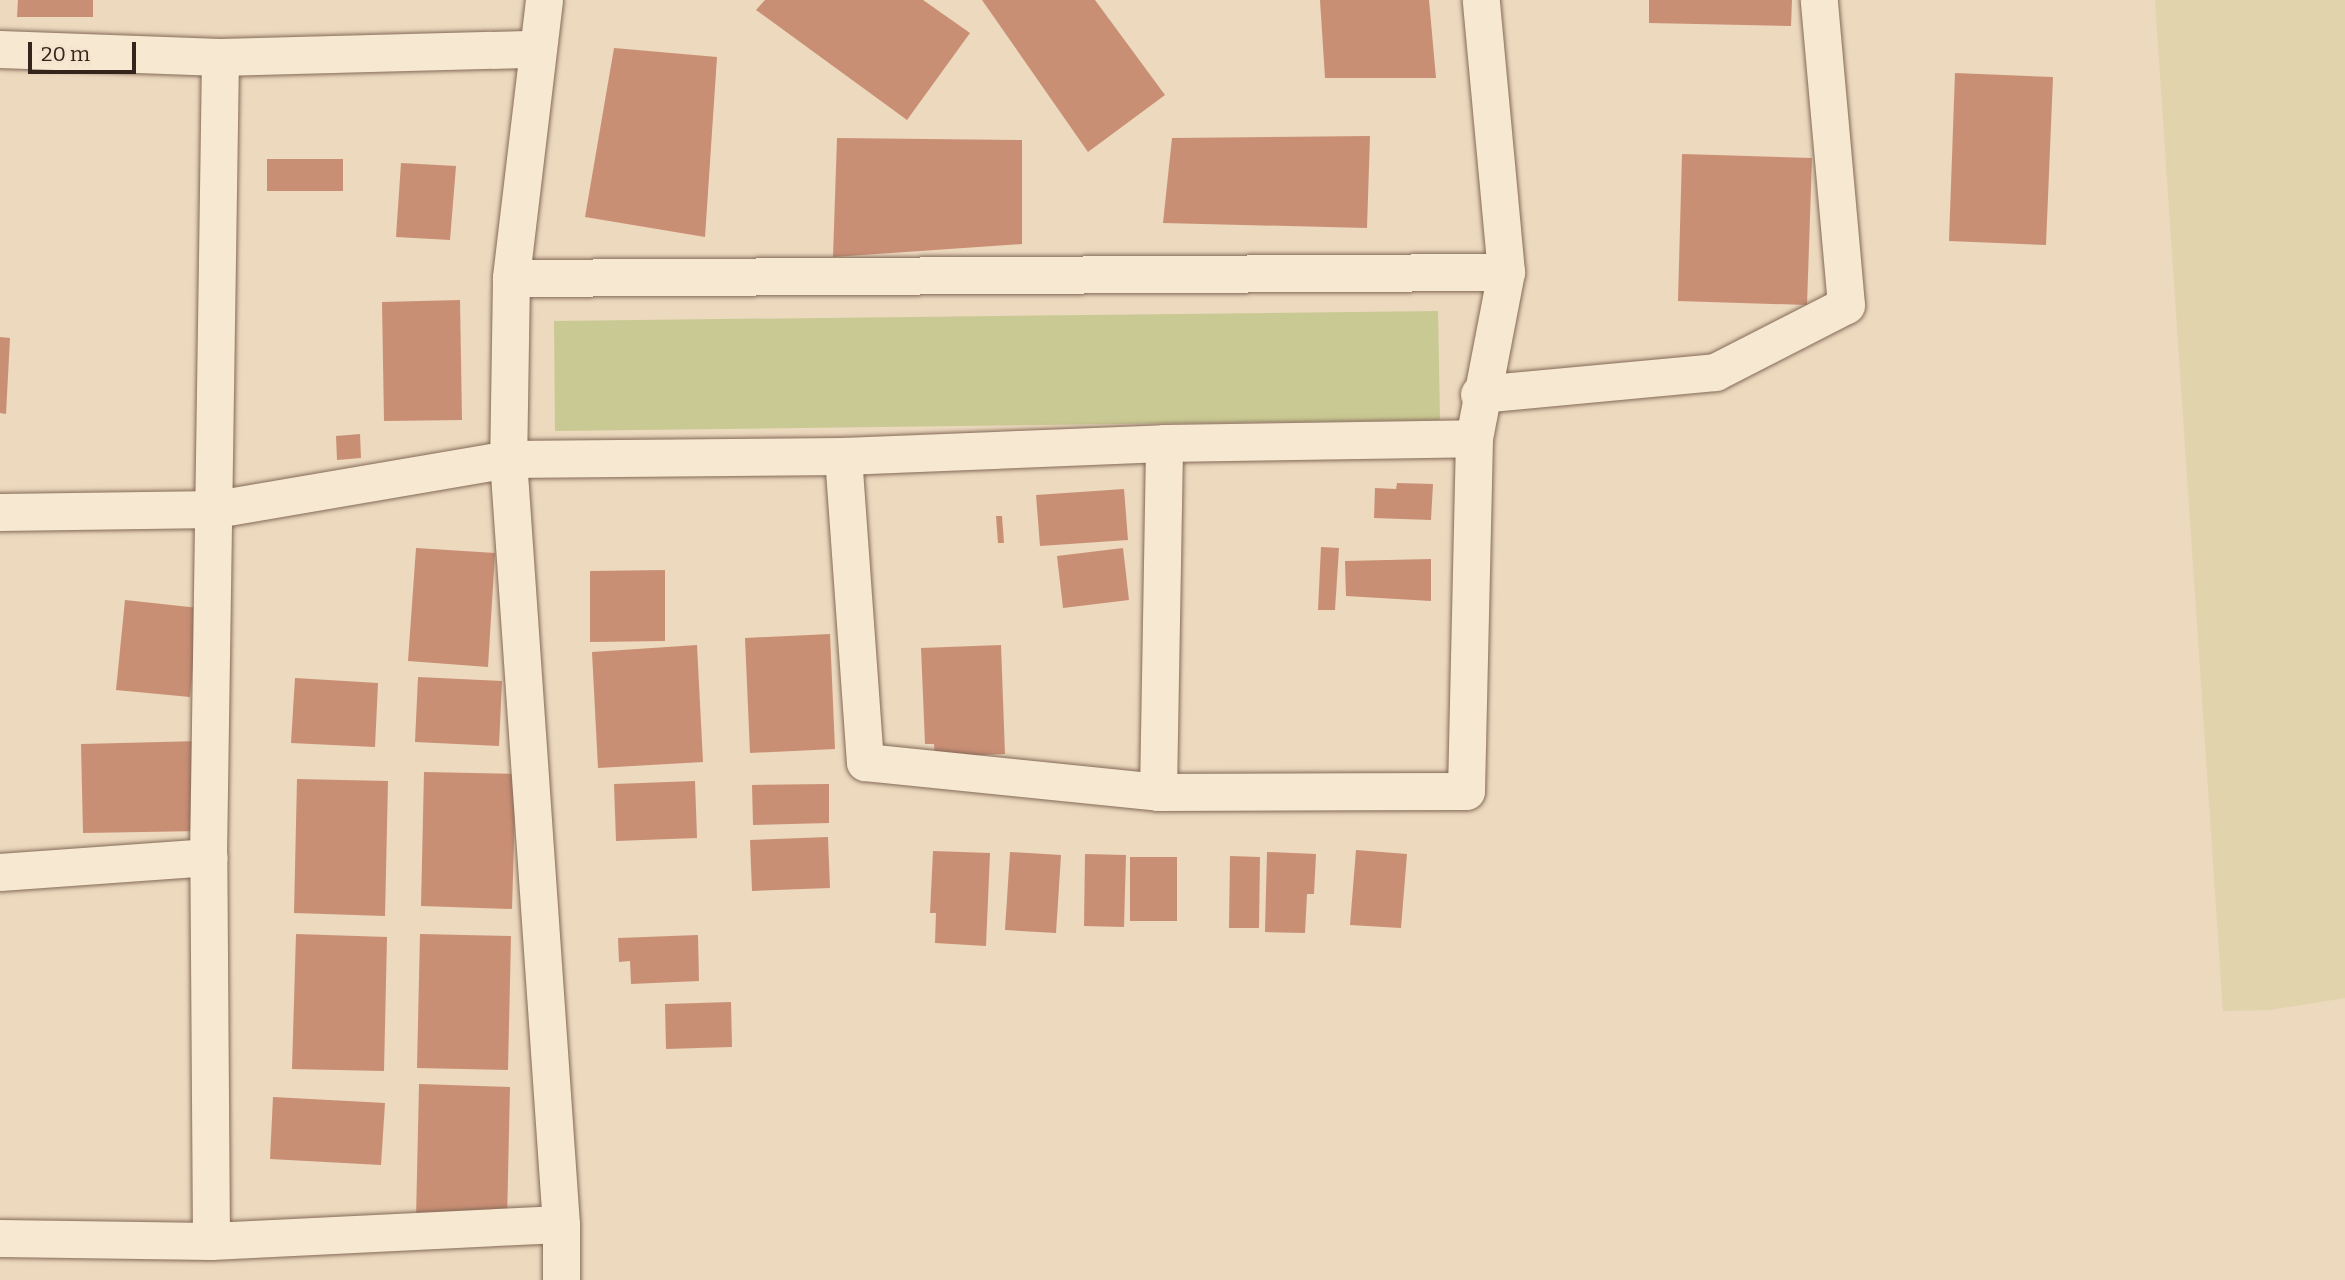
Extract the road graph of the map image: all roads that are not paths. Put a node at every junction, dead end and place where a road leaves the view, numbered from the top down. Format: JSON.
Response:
{"nodes":[{"id":1,"x":544,"y":0,"type":"edge"},
{"id":2,"x":1481,"y":0,"type":"edge"},
{"id":3,"x":1819,"y":0,"type":"edge"},
{"id":4,"x":536,"y":48,"type":"junction"},
{"id":5,"x":0,"y":49,"type":"edge"},
{"id":6,"x":220,"y":57,"type":"junction"},
{"id":7,"x":1506,"y":271,"type":"junction"},
{"id":8,"x":511,"y":278,"type":"junction"},
{"id":9,"x":1479,"y":394,"type":"junction"},
{"id":10,"x":1474,"y":438,"type":"junction"},
{"id":11,"x":1164,"y":443,"type":"junction"},
{"id":12,"x":842,"y":456,"type":"junction"},
{"id":13,"x":508,"y":459,"type":"junction"},
{"id":14,"x":216,"y":509,"type":"junction"},
{"id":15,"x":0,"y":512,"type":"edge"},
{"id":16,"x":1158,"y":792,"type":"junction"},
{"id":17,"x":208,"y":857,"type":"junction"},
{"id":18,"x":0,"y":872,"type":"edge"},
{"id":19,"x":561,"y":1224,"type":"junction"},
{"id":20,"x":0,"y":1238,"type":"edge"},
{"id":21,"x":211,"y":1241,"type":"junction"},
{"id":22,"x":561,"y":1280,"type":"edge"}],
"edges":[{"from":1,"to":4,"type":"street"},
{"from":2,"to":7,"type":"street"},
{"from":3,"to":9,"type":"street"},
{"from":4,"to":6,"type":"street"},
{"from":4,"to":8,"type":"street"},
{"from":5,"to":6,"type":"street"},
{"from":6,"to":14,"type":"street"},
{"from":7,"to":8,"type":"street"},
{"from":7,"to":9,"type":"street"},
{"from":8,"to":13,"type":"street"},
{"from":9,"to":10,"type":"street"},
{"from":10,"to":11,"type":"street"},
{"from":10,"to":16,"type":"street"},
{"from":11,"to":12,"type":"street"},
{"from":11,"to":16,"type":"street"},
{"from":12,"to":13,"type":"street"},
{"from":12,"to":16,"type":"street"},
{"from":13,"to":14,"type":"street"},
{"from":13,"to":19,"type":"street"},
{"from":14,"to":15,"type":"street"},
{"from":14,"to":17,"type":"street"},
{"from":17,"to":18,"type":"street"},
{"from":17,"to":21,"type":"street"},
{"from":19,"to":21,"type":"street"},
{"from":19,"to":22,"type":"street"},
{"from":20,"to":21,"type":"street"}]}
